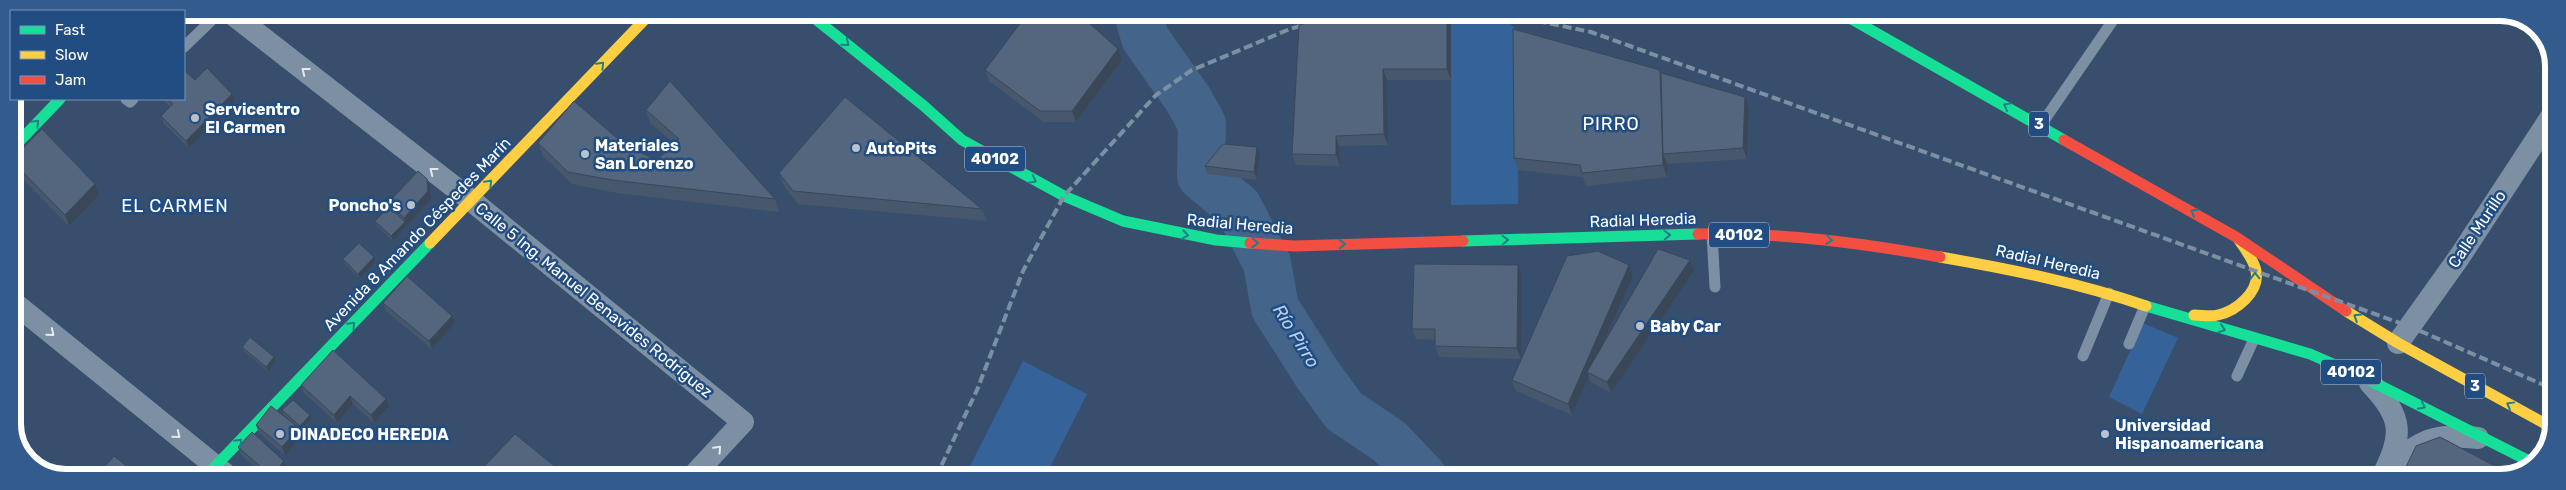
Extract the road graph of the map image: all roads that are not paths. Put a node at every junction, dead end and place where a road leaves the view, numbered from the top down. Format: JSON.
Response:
{"nodes":[{"id":1,"x":208,"y":21,"type":"edge"},
{"id":2,"x":241,"y":21,"type":"edge"},
{"id":3,"x":643,"y":21,"type":"edge"},
{"id":4,"x":818,"y":21,"type":"edge"},
{"id":5,"x":1855,"y":21,"type":"edge"},
{"id":6,"x":2112,"y":21,"type":"edge"},
{"id":7,"x":186,"y":40,"type":"edge"},
{"id":8,"x":59,"y":100,"type":"edge"},
{"id":9,"x":2041,"y":125,"type":"junction"},
{"id":10,"x":2545,"y":126,"type":"edge"},
{"id":11,"x":21,"y":140,"type":"edge"},
{"id":12,"x":472,"y":201,"type":"junction"},
{"id":13,"x":1712,"y":234,"type":"junction"},
{"id":14,"x":2236,"y":236,"type":"junction"},
{"id":15,"x":1715,"y":286,"type":"dead end"},
{"id":16,"x":2109,"y":293,"type":"junction"},
{"id":17,"x":2145,"y":306,"type":"junction"},
{"id":18,"x":21,"y":309,"type":"edge"},
{"id":19,"x":2175,"y":314,"type":"junction"},
{"id":20,"x":2254,"y":339,"type":"junction"},
{"id":21,"x":2398,"y":343,"type":"junction"},
{"id":22,"x":2129,"y":344,"type":"dead end"},
{"id":23,"x":2083,"y":356,"type":"dead end"},
{"id":24,"x":2236,"y":376,"type":"dead end"},
{"id":25,"x":2365,"y":378,"type":"junction"},
{"id":26,"x":2545,"y":424,"type":"edge"},
{"id":27,"x":2486,"y":439,"type":"junction"},
{"id":28,"x":2535,"y":453,"type":"edge"},
{"id":29,"x":2527,"y":460,"type":"edge"},
{"id":30,"x":212,"y":469,"type":"edge"},
{"id":31,"x":221,"y":469,"type":"edge"},
{"id":32,"x":700,"y":469,"type":"edge"},
{"id":33,"x":2385,"y":469,"type":"edge"},
{"id":34,"x":2389,"y":469,"type":"edge"}],
"edges":[{"from":1,"to":7,"type":"lane"},
{"from":12,"to":2,"type":"street","name":"Calle 5 Ing. Manuel Benavides Rodríguez","one_way":true},
{"from":12,"to":3,"type":"main road","name":"Avenida 8 Amando Céspedes Marín","one_way":true},
{"from":4,"to":13,"type":"main road","name":"Radial Heredia","number":"40102","one_way":true},
{"from":9,"to":5,"type":"main road","number":"3","one_way":true},
{"from":6,"to":9,"type":"lane"},
{"from":11,"to":8,"type":"main road","one_way":true},
{"from":14,"to":9,"type":"main road","number":"3","one_way":true},
{"from":10,"to":21,"type":"street","name":"Calle Murillo"},
{"from":31,"to":12,"type":"main road","name":"Avenida 8 Amando Céspedes Marín","one_way":true},
{"from":32,"to":12,"type":"street","name":"Calle 5 Ing. Manuel Benavides Rodríguez","one_way":true},
{"from":13,"to":15,"type":"lane"},
{"from":13,"to":16,"type":"main road","name":"Radial Heredia","number":"40102","one_way":true},
{"from":19,"to":14,"type":"main road","one_way":true},
{"from":21,"to":14,"type":"main road","number":"3","one_way":true},
{"from":16,"to":17,"type":"main road","name":"Radial Heredia","number":"40102"},
{"from":16,"to":23,"type":"lane"},
{"from":17,"to":19,"type":"main road","name":"Radial Heredia","number":"40102"},
{"from":17,"to":22,"type":"lane"},
{"from":18,"to":30,"type":"street","one_way":true},
{"from":19,"to":20,"type":"main road","name":"Radial Heredia","number":"40102","one_way":true},
{"from":20,"to":24,"type":"lane"},
{"from":20,"to":25,"type":"main road","name":"Radial Heredia","number":"40102"},
{"from":26,"to":21,"type":"main road","number":"3","one_way":true},
{"from":25,"to":27,"type":"main road","name":"Radial Heredia","number":"40102","one_way":true},
{"from":25,"to":28,"type":"main road"},
{"from":25,"to":33,"type":"street"},
{"from":27,"to":29,"type":"main road","name":"Radial Heredia","number":"40102"},
{"from":27,"to":34,"type":"street"}]}
